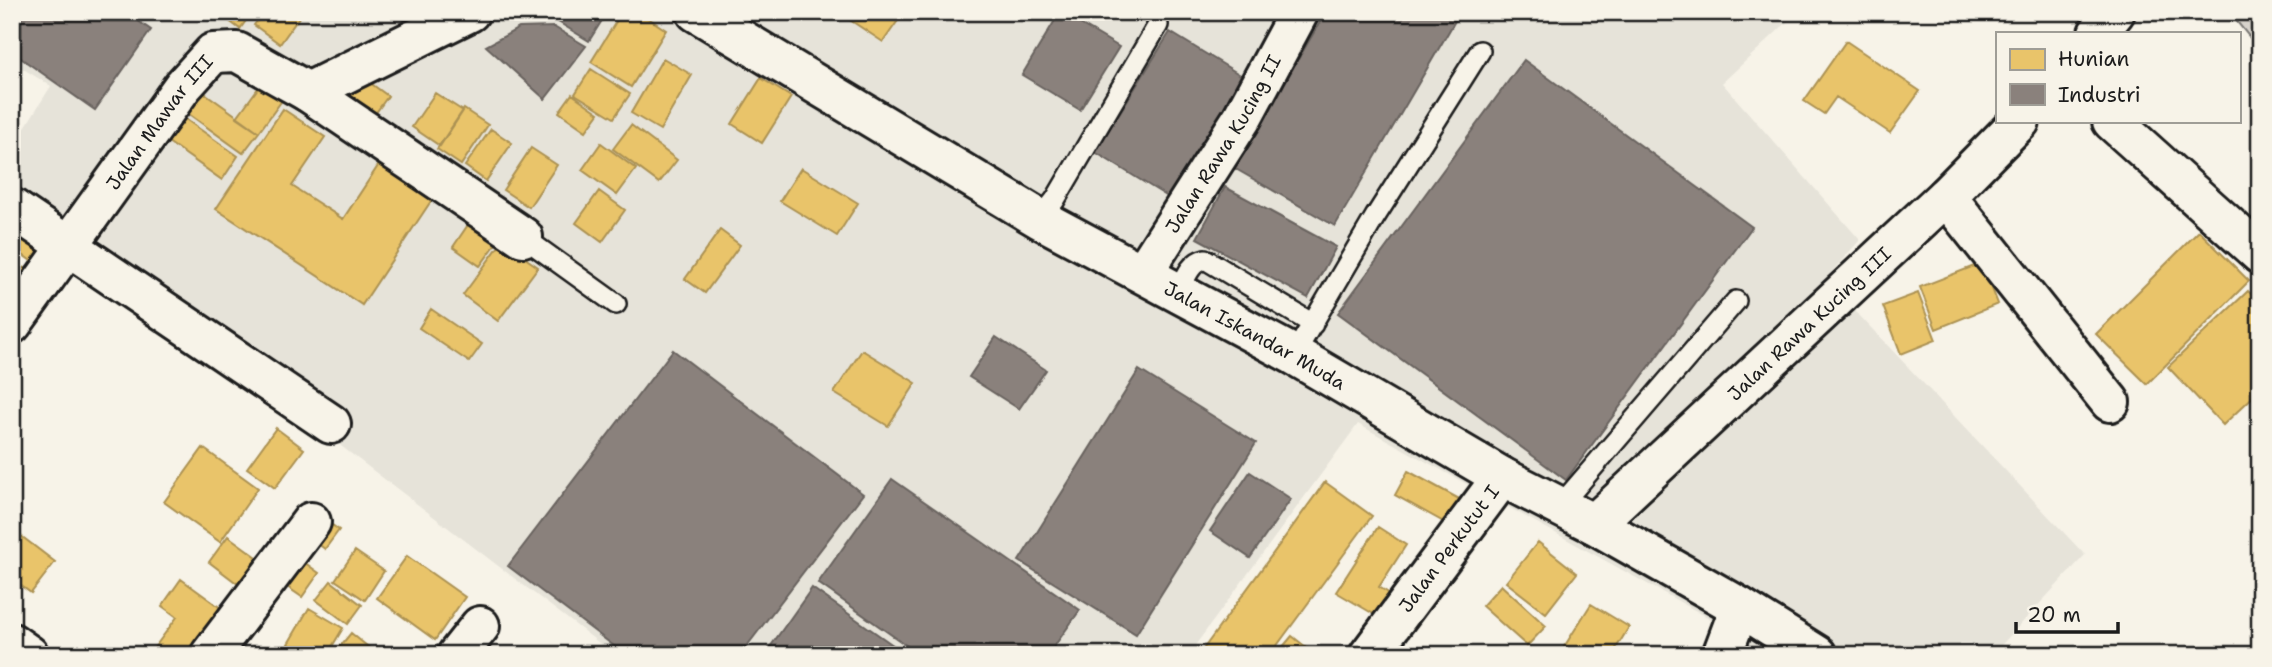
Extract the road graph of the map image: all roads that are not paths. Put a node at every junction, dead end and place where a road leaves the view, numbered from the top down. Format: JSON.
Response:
{"nodes":[{"id":1,"x":470,"y":12,"type":"edge"},
{"id":2,"x":696,"y":12,"type":"edge"},
{"id":3,"x":1299,"y":12,"type":"edge"},
{"id":4,"x":2115,"y":12,"type":"edge"},
{"id":5,"x":1158,"y":25,"type":"dead end"},
{"id":6,"x":2099,"y":32,"type":"edge"},
{"id":7,"x":1480,"y":51,"type":"dead end"},
{"id":8,"x":308,"y":92,"type":"junction"},
{"id":9,"x":2019,"y":122,"type":"edge"},
{"id":10,"x":2113,"y":122,"type":"edge"},
{"id":11,"x":1946,"y":195,"type":"junction"},
{"id":12,"x":12,"y":208,"type":"edge"},
{"id":13,"x":1040,"y":219,"type":"junction"},
{"id":14,"x":523,"y":237,"type":"joint"},
{"id":15,"x":68,"y":244,"type":"junction"},
{"id":16,"x":2260,"y":254,"type":"edge"},
{"id":17,"x":1143,"y":273,"type":"junction"},
{"id":18,"x":1736,"y":301,"type":"dead end"},
{"id":19,"x":616,"y":304,"type":"dead end"},
{"id":20,"x":12,"y":324,"type":"edge"},
{"id":21,"x":1303,"y":340,"type":"junction"},
{"id":22,"x":2110,"y":402,"type":"dead end"},
{"id":23,"x":331,"y":424,"type":"dead end"},
{"id":24,"x":1502,"y":477,"type":"junction"},
{"id":25,"x":1559,"y":507,"type":"junction"},
{"id":26,"x":311,"y":522,"type":"dead end"},
{"id":27,"x":1594,"y":524,"type":"junction"},
{"id":28,"x":1740,"y":607,"type":"junction"},
{"id":29,"x":12,"y":643,"type":"edge"},
{"id":30,"x":29,"y":655,"type":"edge"},
{"id":31,"x":211,"y":655,"type":"edge"},
{"id":32,"x":1369,"y":655,"type":"edge"},
{"id":33,"x":1722,"y":655,"type":"edge"},
{"id":34,"x":1817,"y":655,"type":"edge"}],
"edges":[{"from":1,"to":8,"type":"street"},
{"from":2,"to":13,"type":"street","name":"Jalan Iskandar Muda"},
{"from":3,"to":17,"type":"street","name":"Jalan Rawa Kucing II"},
{"from":4,"to":6,"type":"street"},
{"from":5,"to":13,"type":"lane"},
{"from":7,"to":21,"type":"lane"},
{"from":8,"to":14,"type":"street"},
{"from":8,"to":15,"type":"street","name":"Jalan Mawar III"},
{"from":9,"to":11,"type":"street","name":"Jalan Rawa Kucing III"},
{"from":10,"to":16,"type":"street"},
{"from":11,"to":22,"type":"street"},
{"from":11,"to":27,"type":"street","name":"Jalan Rawa Kucing III"},
{"from":12,"to":15,"type":"street"},
{"from":13,"to":17,"type":"street","name":"Jalan Iskandar Muda"},
{"from":14,"to":19,"type":"lane"},
{"from":15,"to":20,"type":"street","name":"Jalan Mawar III"},
{"from":15,"to":23,"type":"street"},
{"from":17,"to":21,"type":"street","name":"Jalan Iskandar Muda"},
{"from":18,"to":25,"type":"lane"},
{"from":21,"to":24,"type":"street","name":"Jalan Iskandar Muda"},
{"from":24,"to":25,"type":"street","name":"Jalan Iskandar Muda"},
{"from":24,"to":32,"type":"street","name":"Jalan Perkutut I"},
{"from":25,"to":27,"type":"street","name":"Jalan Iskandar Muda"},
{"from":26,"to":31,"type":"street"},
{"from":27,"to":28,"type":"street","name":"Jalan Iskandar Muda"},
{"from":28,"to":33,"type":"street"},
{"from":28,"to":34,"type":"street","name":"Jalan Iskandar Muda"},
{"from":29,"to":30,"type":"street"}]}
